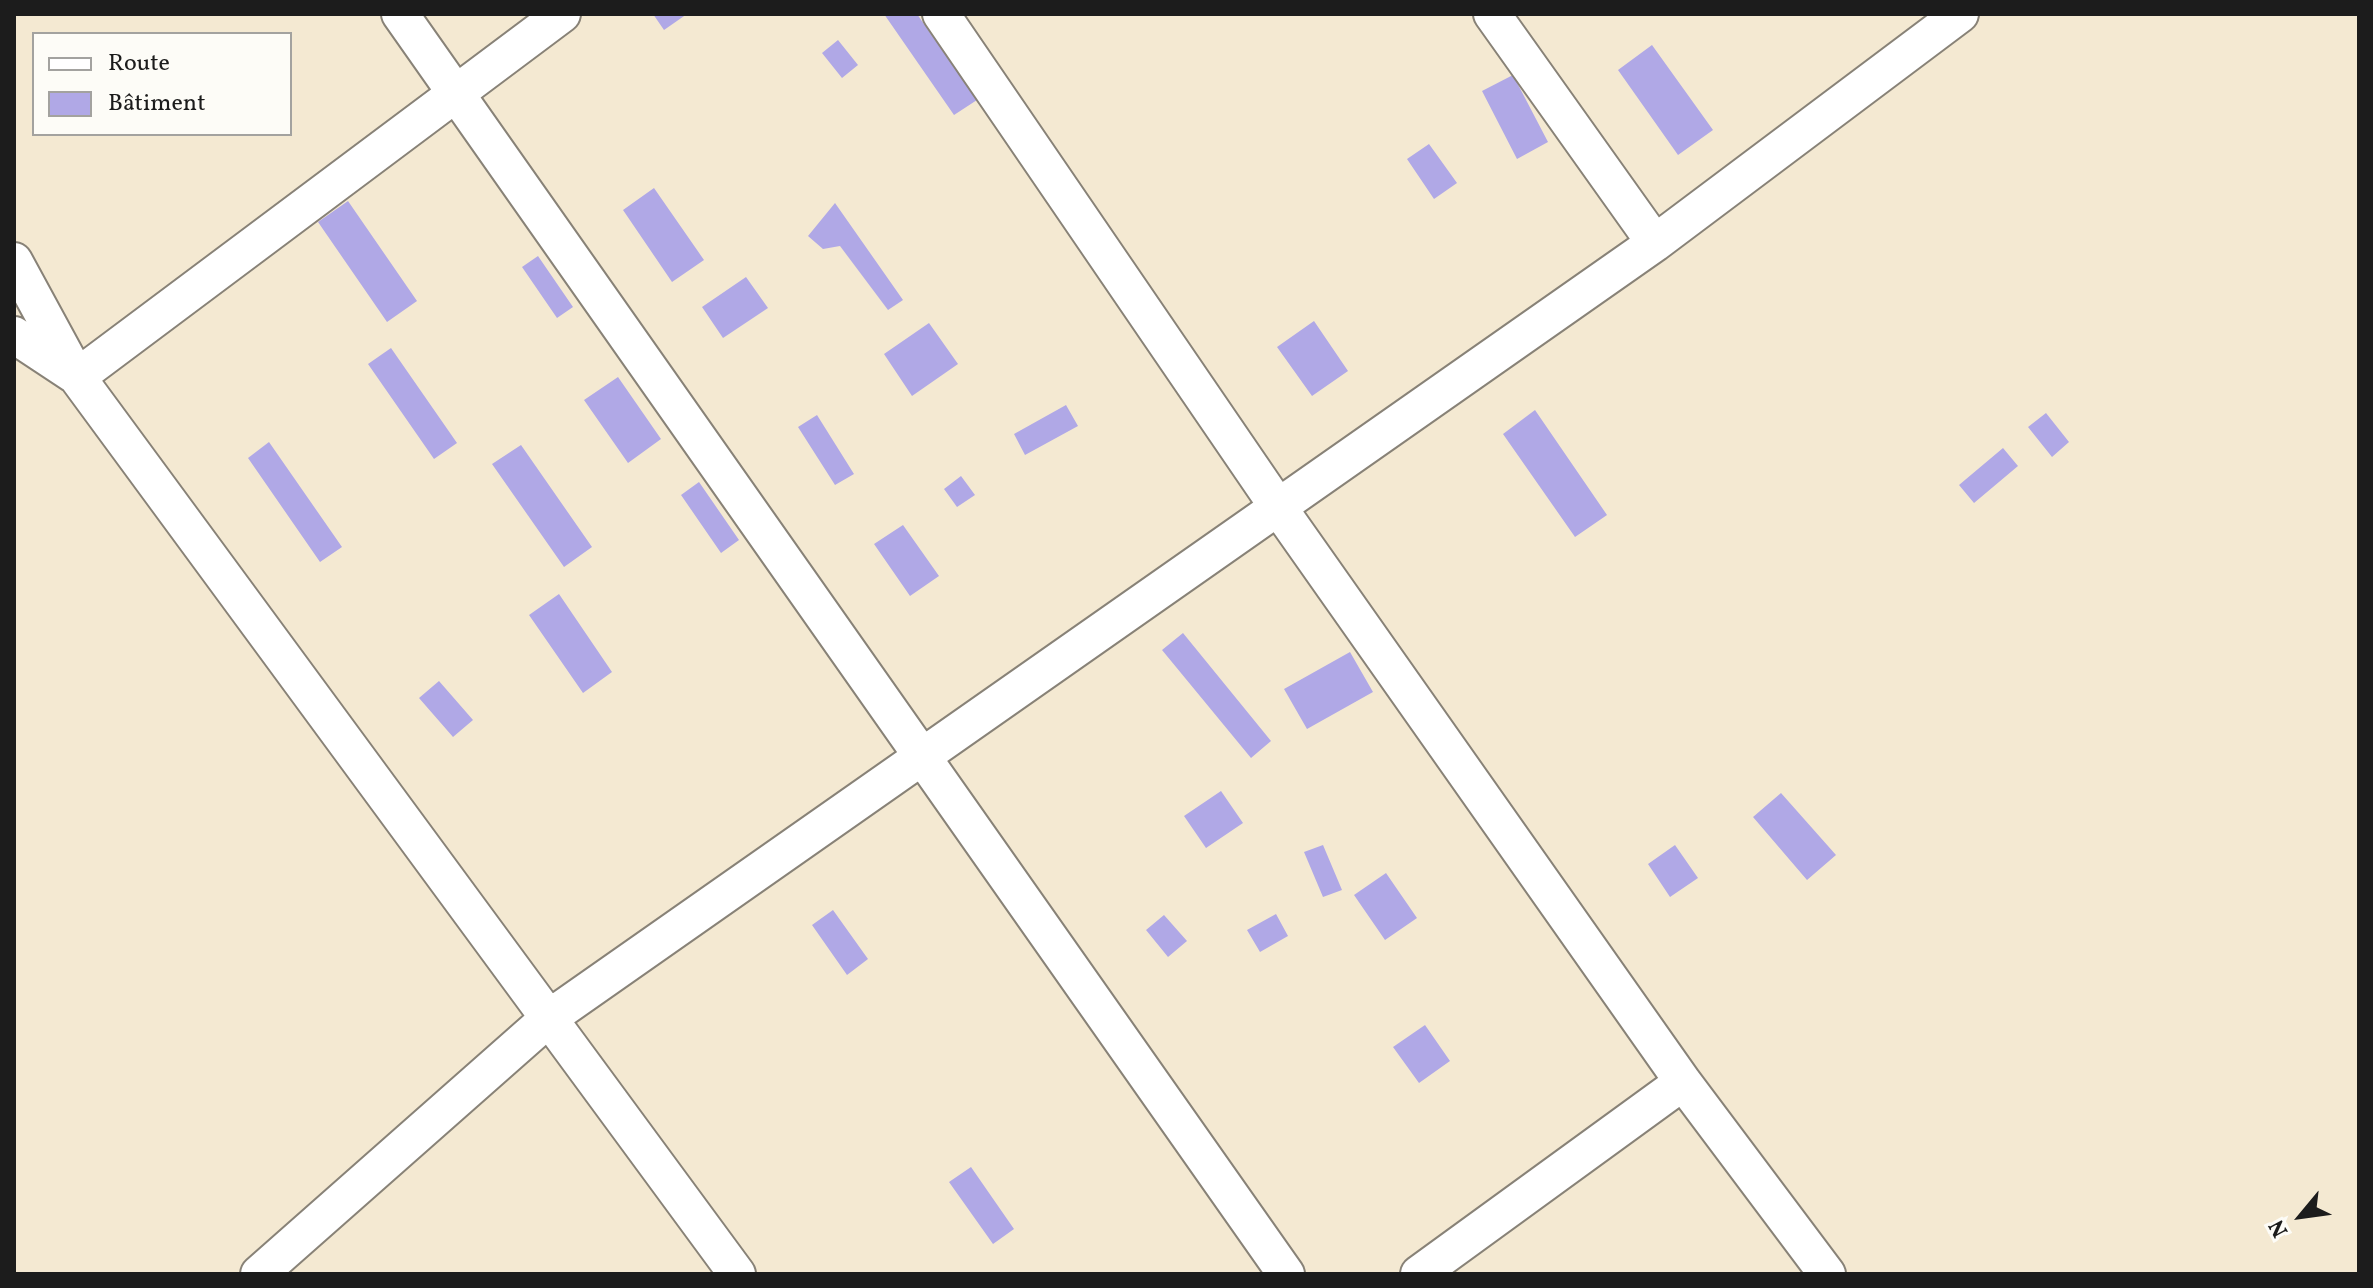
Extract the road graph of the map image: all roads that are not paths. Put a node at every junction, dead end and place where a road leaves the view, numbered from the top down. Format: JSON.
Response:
{"nodes":[{"id":1,"x":400,"y":14,"type":"edge"},
{"id":2,"x":562,"y":14,"type":"edge"},
{"id":3,"x":941,"y":14,"type":"edge"},
{"id":4,"x":1492,"y":14,"type":"edge"},
{"id":5,"x":1960,"y":14,"type":"edge"},
{"id":6,"x":455,"y":92,"type":"junction"},
{"id":7,"x":1655,"y":243,"type":"junction"},
{"id":8,"x":14,"y":261,"type":"edge"},
{"id":9,"x":14,"y":335,"type":"edge"},
{"id":10,"x":77,"y":377,"type":"junction"},
{"id":11,"x":1278,"y":507,"type":"junction"},
{"id":12,"x":922,"y":756,"type":"junction"},
{"id":13,"x":549,"y":1018,"type":"junction"},
{"id":14,"x":1683,"y":1082,"type":"junction"},
{"id":15,"x":259,"y":1274,"type":"edge"},
{"id":16,"x":737,"y":1274,"type":"edge"},
{"id":17,"x":1286,"y":1274,"type":"edge"},
{"id":18,"x":1419,"y":1274,"type":"edge"},
{"id":19,"x":1827,"y":1274,"type":"edge"}],
"edges":[{"from":1,"to":6,"type":"street"},
{"from":2,"to":6,"type":"street"},
{"from":3,"to":11,"type":"street"},
{"from":4,"to":7,"type":"street"},
{"from":5,"to":7,"type":"street"},
{"from":6,"to":10,"type":"street"},
{"from":6,"to":12,"type":"street"},
{"from":7,"to":11,"type":"street"},
{"from":8,"to":10,"type":"street"},
{"from":9,"to":10,"type":"street"},
{"from":10,"to":13,"type":"street"},
{"from":11,"to":12,"type":"street"},
{"from":11,"to":14,"type":"street"},
{"from":12,"to":13,"type":"street"},
{"from":12,"to":17,"type":"street"},
{"from":13,"to":15,"type":"street"},
{"from":13,"to":16,"type":"street"},
{"from":14,"to":18,"type":"street"},
{"from":14,"to":19,"type":"street"}]}
